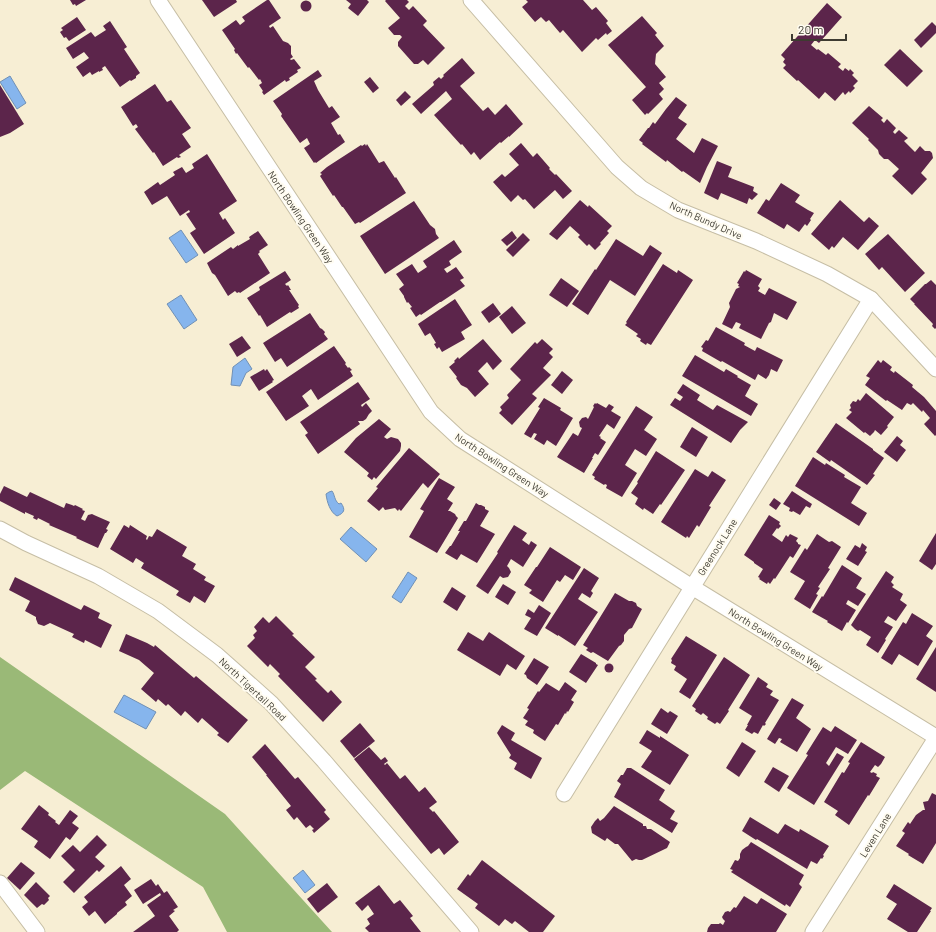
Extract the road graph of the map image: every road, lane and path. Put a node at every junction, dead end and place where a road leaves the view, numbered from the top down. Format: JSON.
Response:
{"nodes":[{"id":1,"x":158,"y":0,"type":"edge"},
{"id":2,"x":471,"y":0,"type":"edge"},
{"id":3,"x":871,"y":299,"type":"junction"},
{"id":4,"x":936,"y":369,"type":"edge"},
{"id":5,"x":0,"y":529,"type":"edge"},
{"id":6,"x":692,"y":587,"type":"junction"},
{"id":7,"x":936,"y":738,"type":"edge"},
{"id":8,"x":564,"y":794,"type":"dead end"},
{"id":9,"x":0,"y":883,"type":"edge"},
{"id":10,"x":37,"y":932,"type":"edge"},
{"id":11,"x":470,"y":932,"type":"edge"},
{"id":12,"x":813,"y":932,"type":"edge"}],
"edges":[{"from":1,"to":6,"type":"street","name":"North Bowling Green Way"},
{"from":2,"to":3,"type":"street","name":"North Bundy Drive"},
{"from":3,"to":4,"type":"street","name":"North Bundy Drive"},
{"from":3,"to":6,"type":"street","name":"Greenock Lane"},
{"from":5,"to":11,"type":"street","name":"North Tigertail Road"},
{"from":6,"to":7,"type":"street","name":"North Bowling Green Way"},
{"from":6,"to":8,"type":"street","name":"Greenock Lane"},
{"from":7,"to":12,"type":"street","name":"Leven Lane"},
{"from":9,"to":10,"type":"street"}]}
